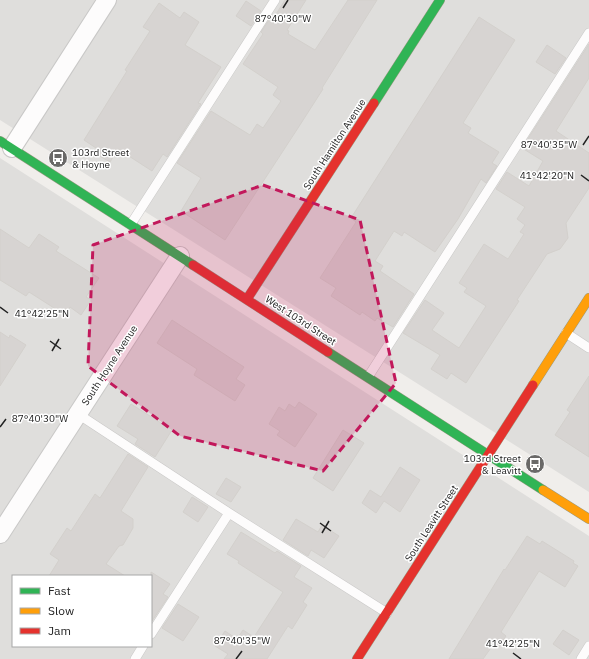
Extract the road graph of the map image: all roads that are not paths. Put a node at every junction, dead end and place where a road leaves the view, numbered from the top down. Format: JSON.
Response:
{"nodes":[{"id":1,"x":107,"y":0,"type":"edge"},
{"id":2,"x":275,"y":0,"type":"edge"},
{"id":3,"x":440,"y":0,"type":"edge"},
{"id":4,"x":589,"y":33,"type":"edge"},
{"id":5,"x":6,"y":145,"type":"edge"},
{"id":6,"x":130,"y":224,"type":"junction"},
{"id":7,"x":180,"y":256,"type":"junction"},
{"id":8,"x":589,"y":298,"type":"edge"},
{"id":9,"x":247,"y":299,"type":"junction"},
{"id":10,"x":566,"y":333,"type":"junction"},
{"id":11,"x":589,"y":348,"type":"edge"},
{"id":12,"x":368,"y":377,"type":"junction"},
{"id":13,"x":78,"y":414,"type":"junction"},
{"id":14,"x":489,"y":454,"type":"junction"},
{"id":15,"x":229,"y":513,"type":"junction"},
{"id":16,"x":589,"y":519,"type":"edge"},
{"id":17,"x":0,"y":534,"type":"edge"},
{"id":18,"x":387,"y":613,"type":"junction"},
{"id":19,"x":152,"y":632,"type":"edge"},
{"id":20,"x":589,"y":646,"type":"edge"},
{"id":21,"x":142,"y":647,"type":"edge"},
{"id":22,"x":135,"y":659,"type":"edge"},
{"id":23,"x":357,"y":659,"type":"edge"},
{"id":24,"x":581,"y":659,"type":"edge"}],
"edges":[{"from":1,"to":5,"type":"street"},
{"from":2,"to":6,"type":"lane"},
{"from":3,"to":9,"type":"street","name":"South Hamilton Avenue"},
{"from":4,"to":12,"type":"lane"},
{"from":5,"to":6,"type":"street","name":"West 103rd Street"},
{"from":6,"to":7,"type":"street","name":"West 103rd Street"},
{"from":7,"to":9,"type":"street","name":"West 103rd Street"},
{"from":7,"to":13,"type":"street","name":"South Hoyne Avenue"},
{"from":8,"to":10,"type":"street","name":"South Leavitt Street"},
{"from":9,"to":12,"type":"street","name":"West 103rd Street"},
{"from":10,"to":11,"type":"lane"},
{"from":10,"to":14,"type":"street","name":"South Leavitt Street"},
{"from":12,"to":14,"type":"street","name":"West 103rd Street"},
{"from":13,"to":15,"type":"lane"},
{"from":13,"to":17,"type":"street","name":"South Hoyne Avenue"},
{"from":14,"to":16,"type":"street","name":"West 103rd Street"},
{"from":14,"to":18,"type":"street","name":"South Leavitt Street"},
{"from":15,"to":18,"type":"lane"},
{"from":15,"to":19,"type":"lane"},
{"from":18,"to":23,"type":"street","name":"South Leavitt Street"},
{"from":20,"to":24,"type":"lane"},
{"from":21,"to":22,"type":"lane"}]}
